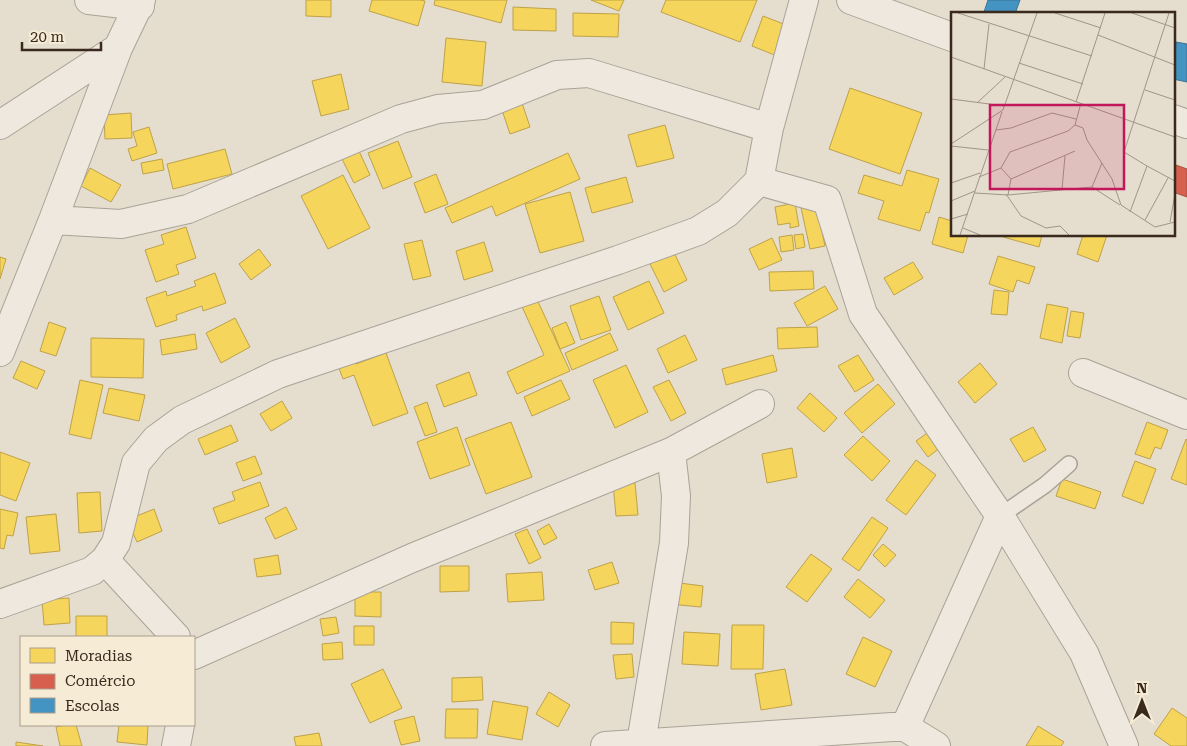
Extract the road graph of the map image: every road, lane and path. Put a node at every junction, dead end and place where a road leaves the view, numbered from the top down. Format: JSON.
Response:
{"nodes":[{"id":1,"x":89,"y":0,"type":"edge"},
{"id":2,"x":804,"y":0,"type":"edge"},
{"id":3,"x":851,"y":0,"type":"edge"},
{"id":4,"x":141,"y":3,"type":"edge"},
{"id":5,"x":951,"y":38,"type":"edge"},
{"id":6,"x":118,"y":48,"type":"junction"},
{"id":7,"x":1174,"y":119,"type":"edge"},
{"id":8,"x":1187,"y":124,"type":"edge"},
{"id":9,"x":0,"y":125,"type":"edge"},
{"id":10,"x":769,"y":128,"type":"junction"},
{"id":11,"x":759,"y":180,"type":"junction"},
{"id":12,"x":53,"y":220,"type":"junction"},
{"id":13,"x":0,"y":352,"type":"edge"},
{"id":14,"x":1083,"y":373,"type":"dead end"},
{"id":15,"x":760,"y":404,"type":"dead end"},
{"id":16,"x":1187,"y":415,"type":"edge"},
{"id":17,"x":671,"y":452,"type":"junction"},
{"id":18,"x":1069,"y":464,"type":"dead end"},
{"id":19,"x":1000,"y":516,"type":"junction"},
{"id":20,"x":105,"y":560,"type":"junction"},
{"id":21,"x":0,"y":604,"type":"edge"},
{"id":22,"x":175,"y":636,"type":"edge"},
{"id":23,"x":195,"y":655,"type":"edge"},
{"id":24,"x":180,"y":726,"type":"edge"},
{"id":25,"x":905,"y":727,"type":"junction"},
{"id":26,"x":640,"y":743,"type":"junction"},
{"id":27,"x":176,"y":746,"type":"edge"},
{"id":28,"x":605,"y":746,"type":"edge"},
{"id":29,"x":936,"y":746,"type":"edge"},
{"id":30,"x":1124,"y":746,"type":"edge"}],
"edges":[{"from":1,"to":4,"type":"street"},
{"from":2,"to":10,"type":"street"},
{"from":3,"to":5,"type":"street"},
{"from":4,"to":6,"type":"street"},
{"from":6,"to":9,"type":"street"},
{"from":6,"to":12,"type":"street"},
{"from":7,"to":8,"type":"street"},
{"from":10,"to":11,"type":"street"},
{"from":10,"to":12,"type":"street"},
{"from":11,"to":19,"type":"street"},
{"from":11,"to":20,"type":"street"},
{"from":12,"to":13,"type":"street"},
{"from":14,"to":16,"type":"street"},
{"from":15,"to":17,"type":"street"},
{"from":17,"to":23,"type":"street"},
{"from":17,"to":26,"type":"street"},
{"from":18,"to":19,"type":"lane"},
{"from":19,"to":25,"type":"street"},
{"from":19,"to":30,"type":"street"},
{"from":20,"to":21,"type":"street"},
{"from":20,"to":22,"type":"street"},
{"from":24,"to":27,"type":"street"},
{"from":25,"to":26,"type":"street"},
{"from":25,"to":29,"type":"street"},
{"from":26,"to":28,"type":"street"}]}
